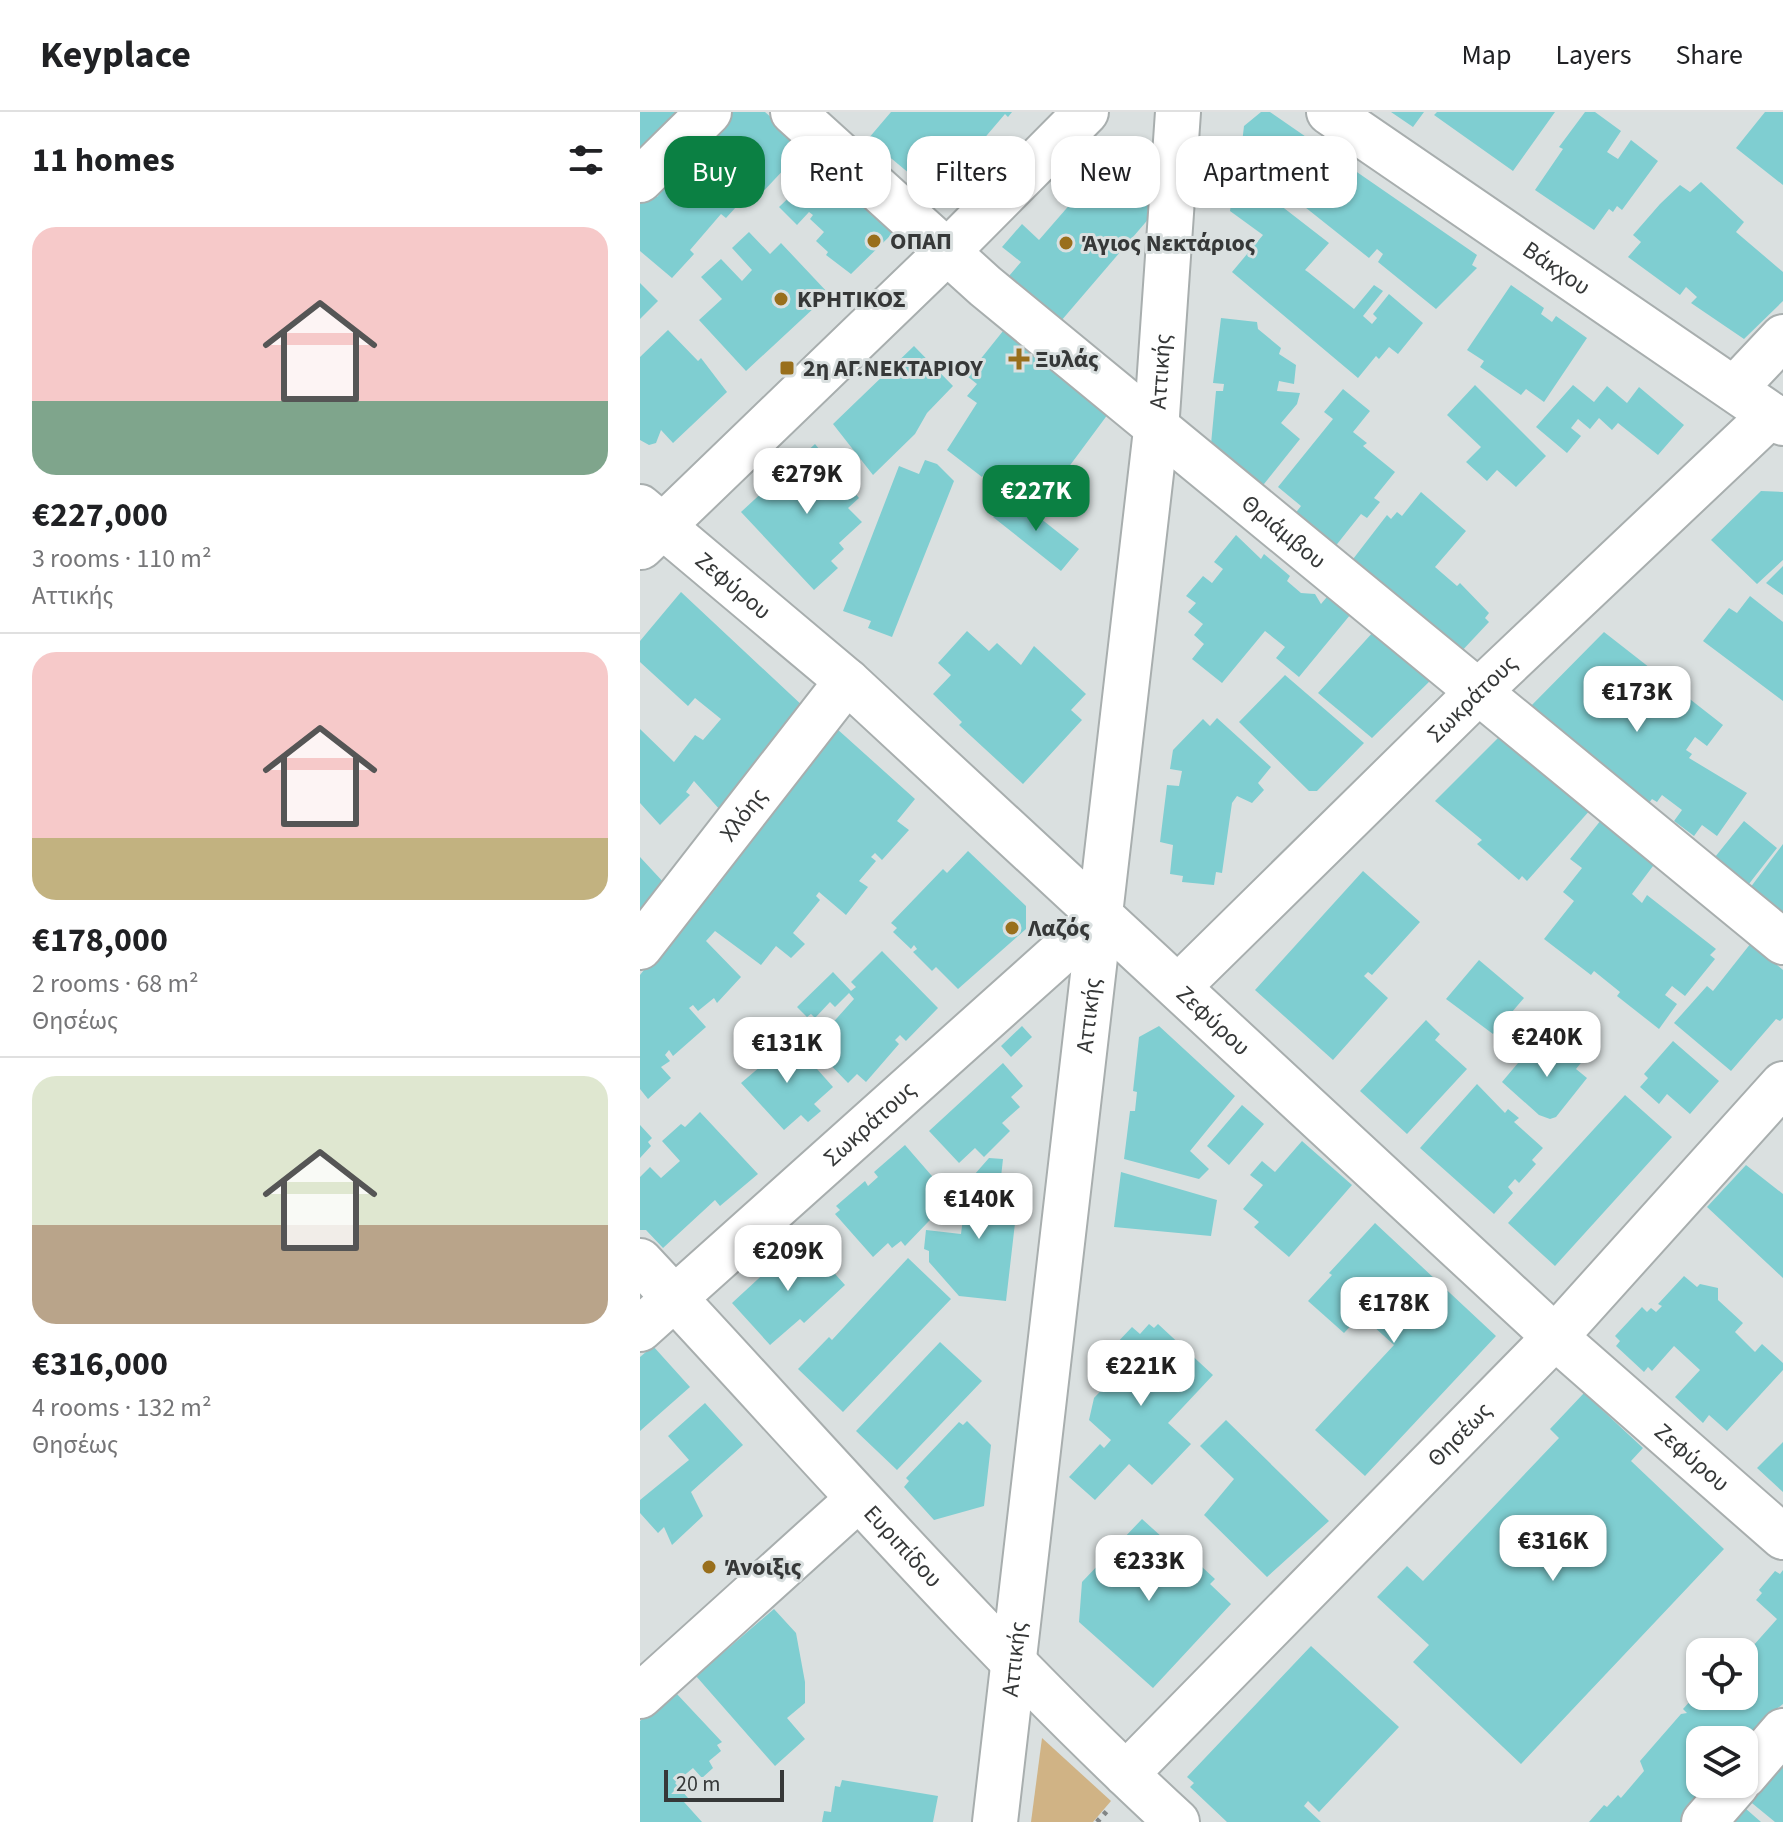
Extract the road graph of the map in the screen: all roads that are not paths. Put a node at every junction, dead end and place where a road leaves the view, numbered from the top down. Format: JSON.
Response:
{"nodes":[{"id":1,"x":709,"y":112,"type":"edge"},
{"id":2,"x":793,"y":112,"type":"edge"},
{"id":3,"x":1086,"y":112,"type":"edge"},
{"id":4,"x":1178,"y":112,"type":"edge"},
{"id":5,"x":1329,"y":112,"type":"edge"},
{"id":6,"x":640,"y":180,"type":"edge"},
{"id":7,"x":948,"y":251,"type":"junction"},
{"id":8,"x":1783,"y":337,"type":"edge"},
{"id":9,"x":1734,"y":389,"type":"junction"},
{"id":10,"x":1777,"y":419,"type":"edge"},
{"id":11,"x":1156,"y":430,"type":"junction"},
{"id":12,"x":648,"y":527,"type":"edge"},
{"id":13,"x":847,"y":681,"type":"junction"},
{"id":14,"x":1478,"y":692,"type":"junction"},
{"id":15,"x":1100,"y":917,"type":"junction"},
{"id":16,"x":1783,"y":942,"type":"edge"},
{"id":17,"x":640,"y":947,"type":"edge"},
{"id":18,"x":1178,"y":987,"type":"junction"},
{"id":19,"x":1783,"y":1084,"type":"edge"},
{"id":20,"x":640,"y":1261,"type":"edge"},
{"id":21,"x":675,"y":1298,"type":"junction"},
{"id":22,"x":640,"y":1329,"type":"edge"},
{"id":23,"x":1555,"y":1337,"type":"junction"},
{"id":24,"x":857,"y":1500,"type":"junction"},
{"id":25,"x":1783,"y":1537,"type":"edge"},
{"id":26,"x":1014,"y":1666,"type":"junction"},
{"id":27,"x":640,"y":1696,"type":"edge"},
{"id":28,"x":1783,"y":1731,"type":"edge"},
{"id":29,"x":1758,"y":1760,"type":"edge"},
{"id":30,"x":1126,"y":1774,"type":"junction"},
{"id":31,"x":1725,"y":1798,"type":"edge"},
{"id":32,"x":995,"y":1822,"type":"edge"},
{"id":33,"x":1177,"y":1822,"type":"edge"},
{"id":34,"x":1704,"y":1822,"type":"edge"}],
"edges":[{"from":1,"to":6,"type":"street"},
{"from":2,"to":7,"type":"street","name":"Θριάμβου"},
{"from":3,"to":7,"type":"street"},
{"from":4,"to":11,"type":"street","name":"Αττικής"},
{"from":5,"to":9,"type":"street","name":"Βάκχου"},
{"from":7,"to":11,"type":"street","name":"Θριάμβου"},
{"from":7,"to":12,"type":"street"},
{"from":8,"to":9,"type":"street"},
{"from":9,"to":10,"type":"street","name":"Βάκχου"},
{"from":10,"to":14,"type":"street","name":"Σωκράτους"},
{"from":11,"to":14,"type":"street","name":"Θριάμβου"},
{"from":11,"to":15,"type":"street","name":"Αττικής"},
{"from":12,"to":13,"type":"street","name":"Ζεφύρου"},
{"from":13,"to":15,"type":"street","name":"Ζεφύρου"},
{"from":13,"to":17,"type":"street","name":"Χλόης"},
{"from":14,"to":16,"type":"street","name":"Θριάμβου"},
{"from":14,"to":18,"type":"street","name":"Σωκράτους"},
{"from":15,"to":18,"type":"street","name":"Ζεφύρου"},
{"from":15,"to":21,"type":"street","name":"Σωκράτους"},
{"from":15,"to":26,"type":"street","name":"Αττικής"},
{"from":18,"to":23,"type":"street","name":"Ζεφύρου"},
{"from":19,"to":23,"type":"street","name":"Θησέως"},
{"from":20,"to":21,"type":"street","name":"Ευριπίδου"},
{"from":21,"to":22,"type":"street","name":"Σωκράτους"},
{"from":21,"to":24,"type":"street","name":"Ευριπίδου"},
{"from":23,"to":25,"type":"street","name":"Ζεφύρου"},
{"from":23,"to":30,"type":"street","name":"Θησέως"},
{"from":24,"to":26,"type":"street","name":"Ευριπίδου"},
{"from":24,"to":27,"type":"street"},
{"from":26,"to":30,"type":"street","name":"Ευριπίδου"},
{"from":26,"to":32,"type":"street","name":"Αττικής"},
{"from":28,"to":29,"type":"street"},
{"from":30,"to":33,"type":"street","name":"Ευριπίδου"},
{"from":31,"to":34,"type":"street"}]}
